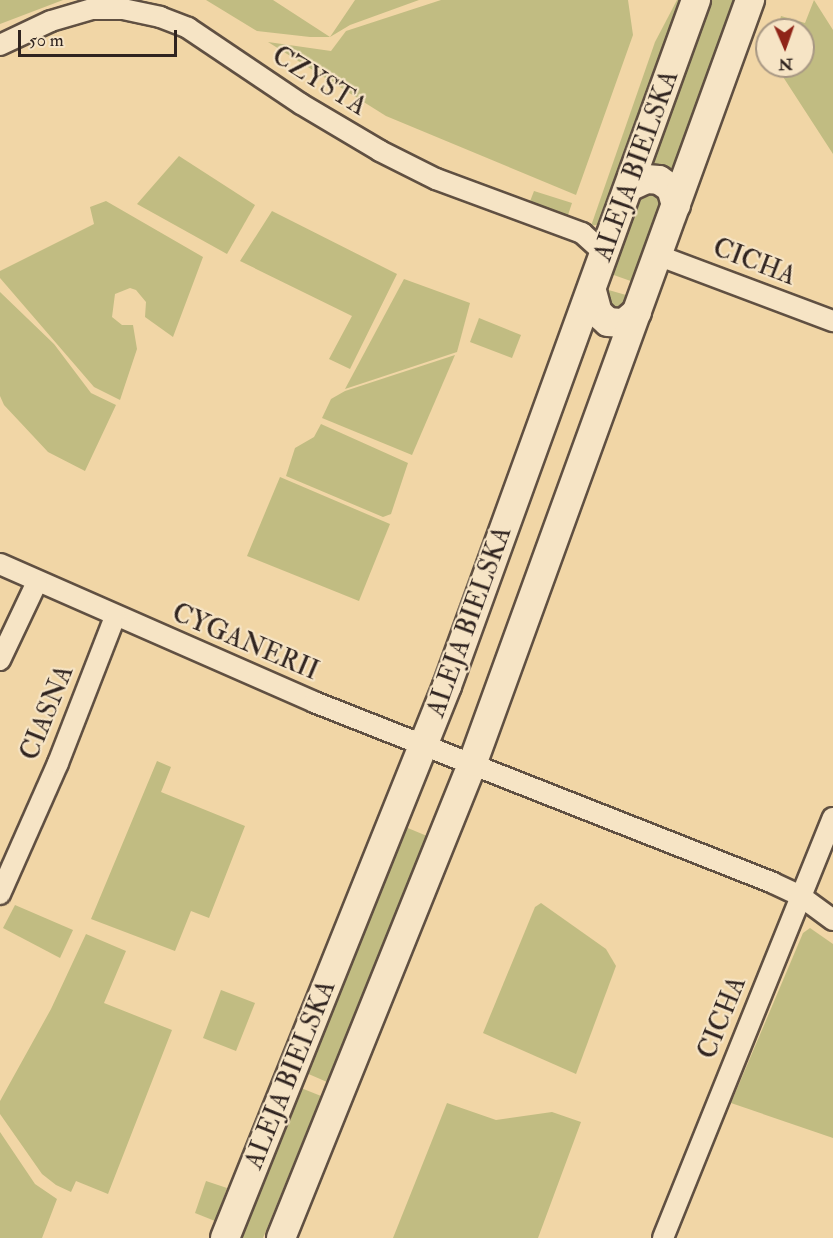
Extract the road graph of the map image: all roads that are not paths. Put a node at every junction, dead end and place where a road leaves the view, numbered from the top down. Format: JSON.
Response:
{"nodes":[{"id":1,"x":696,"y":0,"type":"edge"},
{"id":2,"x":749,"y":3,"type":"edge"},
{"id":3,"x":0,"y":45,"type":"edge"},
{"id":4,"x":630,"y":187,"type":"junction"},
{"id":5,"x":676,"y":205,"type":"junction"},
{"id":6,"x":605,"y":254,"type":"junction"},
{"id":7,"x":657,"y":255,"type":"junction"},
{"id":8,"x":592,"y":291,"type":"junction"},
{"id":9,"x":637,"y":312,"type":"junction"},
{"id":10,"x":833,"y":321,"type":"edge"},
{"id":11,"x":0,"y":564,"type":"edge"},
{"id":12,"x":38,"y":582,"type":"junction"},
{"id":13,"x":116,"y":617,"type":"junction"},
{"id":14,"x":0,"y":660,"type":"edge"},
{"id":15,"x":424,"y":745,"type":"junction"},
{"id":16,"x":473,"y":762,"type":"junction"},
{"id":17,"x":833,"y":818,"type":"edge"},
{"id":18,"x":0,"y":894,"type":"edge"},
{"id":19,"x":799,"y":895,"type":"junction"},
{"id":20,"x":833,"y":920,"type":"edge"},
{"id":21,"x":225,"y":1238,"type":"edge"},
{"id":22,"x":281,"y":1238,"type":"edge"},
{"id":23,"x":663,"y":1238,"type":"edge"}],
"edges":[{"from":1,"to":4,"type":"main road","name":"ALEJA BIELSKA"},
{"from":2,"to":5,"type":"main road","name":"ALEJA BIELSKA"},
{"from":3,"to":6,"type":"street","name":"CZYSTA"},
{"from":4,"to":5,"type":"main road"},
{"from":4,"to":6,"type":"main road","name":"ALEJA BIELSKA"},
{"from":5,"to":7,"type":"main road","name":"ALEJA BIELSKA"},
{"from":6,"to":8,"type":"main road","name":"ALEJA BIELSKA"},
{"from":7,"to":9,"type":"main road","name":"ALEJA BIELSKA"},
{"from":7,"to":10,"type":"street","name":"CICHA"},
{"from":8,"to":9,"type":"main road"},
{"from":8,"to":15,"type":"main road","name":"ALEJA BIELSKA"},
{"from":9,"to":16,"type":"main road","name":"ALEJA BIELSKA"},
{"from":11,"to":12,"type":"street","name":"CYGANERII"},
{"from":12,"to":13,"type":"street","name":"CYGANERII"},
{"from":12,"to":14,"type":"street"},
{"from":13,"to":15,"type":"street","name":"CYGANERII"},
{"from":13,"to":18,"type":"street","name":"CIASNA"},
{"from":15,"to":16,"type":"street","name":"CYGANERII"},
{"from":15,"to":21,"type":"main road","name":"ALEJA BIELSKA"},
{"from":16,"to":19,"type":"street","name":"CYGANERII"},
{"from":16,"to":22,"type":"main road","name":"ALEJA BIELSKA"},
{"from":17,"to":19,"type":"street","name":"CICHA"},
{"from":19,"to":20,"type":"street","name":"CYGANERII"},
{"from":19,"to":23,"type":"street","name":"CICHA"}]}
